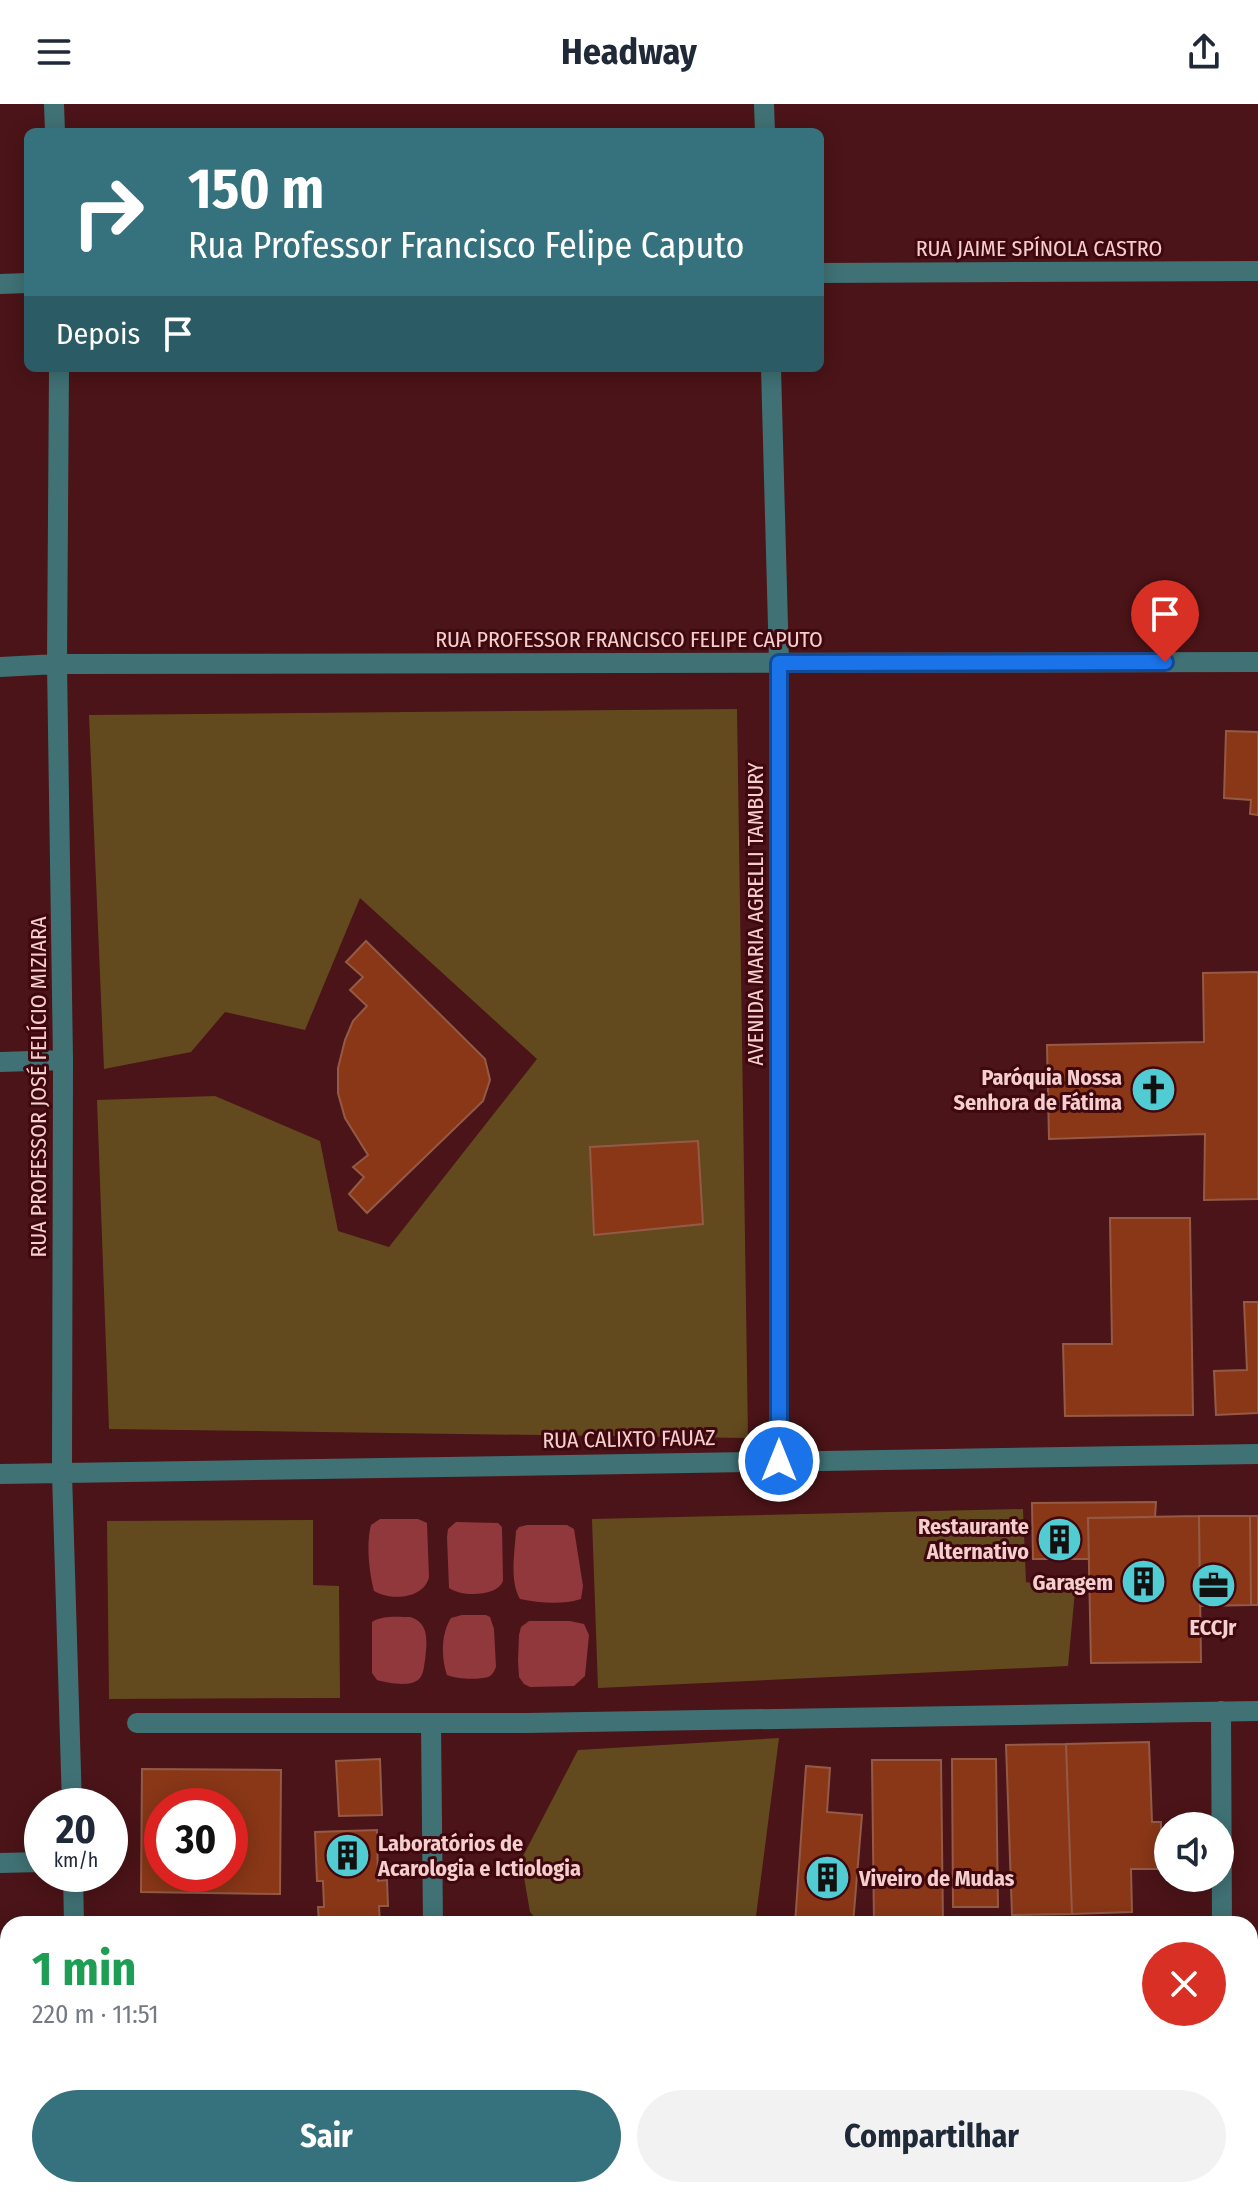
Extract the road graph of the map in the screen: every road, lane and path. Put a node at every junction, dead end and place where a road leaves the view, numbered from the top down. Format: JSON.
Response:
{"nodes":[{"id":1,"x":54,"y":104,"type":"edge"},
{"id":2,"x":764,"y":104,"type":"edge"},
{"id":3,"x":55,"y":128,"type":"edge"},
{"id":4,"x":765,"y":128,"type":"edge"},
{"id":5,"x":1258,"y":271,"type":"edge"},
{"id":6,"x":824,"y":273,"type":"edge"},
{"id":7,"x":24,"y":283,"type":"edge"},
{"id":8,"x":0,"y":284,"type":"edge"},
{"id":9,"x":59,"y":372,"type":"edge"},
{"id":10,"x":771,"y":372,"type":"edge"},
{"id":11,"x":1258,"y":662,"type":"edge"},
{"id":12,"x":779,"y":663,"type":"junction"},
{"id":13,"x":57,"y":664,"type":"junction"},
{"id":14,"x":0,"y":667,"type":"edge"},
{"id":15,"x":63,"y":1060,"type":"junction"},
{"id":16,"x":0,"y":1062,"type":"edge"},
{"id":17,"x":1258,"y":1454,"type":"edge"},
{"id":18,"x":779,"y":1461,"type":"junction"},
{"id":19,"x":62,"y":1473,"type":"junction"},
{"id":20,"x":0,"y":1474,"type":"edge"},
{"id":21,"x":1221,"y":1711,"type":"junction"},
{"id":22,"x":1258,"y":1711,"type":"edge"},
{"id":23,"x":137,"y":1723,"type":"dead end"},
{"id":24,"x":431,"y":1724,"type":"junction"},
{"id":25,"x":71,"y":1788,"type":"edge"},
{"id":26,"x":24,"y":1862,"type":"edge"},
{"id":27,"x":0,"y":1863,"type":"edge"},
{"id":28,"x":73,"y":1892,"type":"edge"},
{"id":29,"x":74,"y":1916,"type":"edge"},
{"id":30,"x":433,"y":1916,"type":"edge"},
{"id":31,"x":1222,"y":1916,"type":"edge"}],
"edges":[{"from":1,"to":3,"type":"street"},
{"from":2,"to":4,"type":"street"},
{"from":5,"to":6,"type":"street","name":"RUA JAIME SPÍNOLA CASTRO"},
{"from":7,"to":8,"type":"street"},
{"from":9,"to":13,"type":"street","name":"RUA PROFESSOR JOSÉ FELÍCIO MIZIARA"},
{"from":10,"to":12,"type":"street","name":"AVENIDA MARIA AGRELLI TAMBURY"},
{"from":11,"to":12,"type":"street","name":"RUA PROFESSOR FRANCISCO FELIPE CAPUTO"},
{"from":12,"to":13,"type":"street","name":"RUA PROFESSOR FRANCISCO FELIPE CAPUTO"},
{"from":12,"to":18,"type":"street","name":"AVENIDA MARIA AGRELLI TAMBURY"},
{"from":13,"to":14,"type":"street","name":"RUA PROFESSOR FRANCISCO FELIPE CAPUTO"},
{"from":13,"to":15,"type":"street","name":"RUA PROFESSOR JOSÉ FELÍCIO MIZIARA"},
{"from":15,"to":16,"type":"street"},
{"from":15,"to":19,"type":"street","name":"RUA PROFESSOR JOSÉ FELÍCIO MIZIARA"},
{"from":17,"to":18,"type":"street","name":"RUA CALIXTO FAUAZ"},
{"from":18,"to":19,"type":"street","name":"RUA CALIXTO FAUAZ"},
{"from":19,"to":20,"type":"street","name":"RUA CALIXTO FAUAZ"},
{"from":19,"to":25,"type":"street","name":"RUA PROFESSOR JOSÉ FELÍCIO MIZIARA"},
{"from":21,"to":22,"type":"street"},
{"from":21,"to":24,"type":"street"},
{"from":21,"to":31,"type":"street"},
{"from":23,"to":24,"type":"street"},
{"from":24,"to":30,"type":"street"},
{"from":26,"to":27,"type":"street"},
{"from":28,"to":29,"type":"street"}]}
